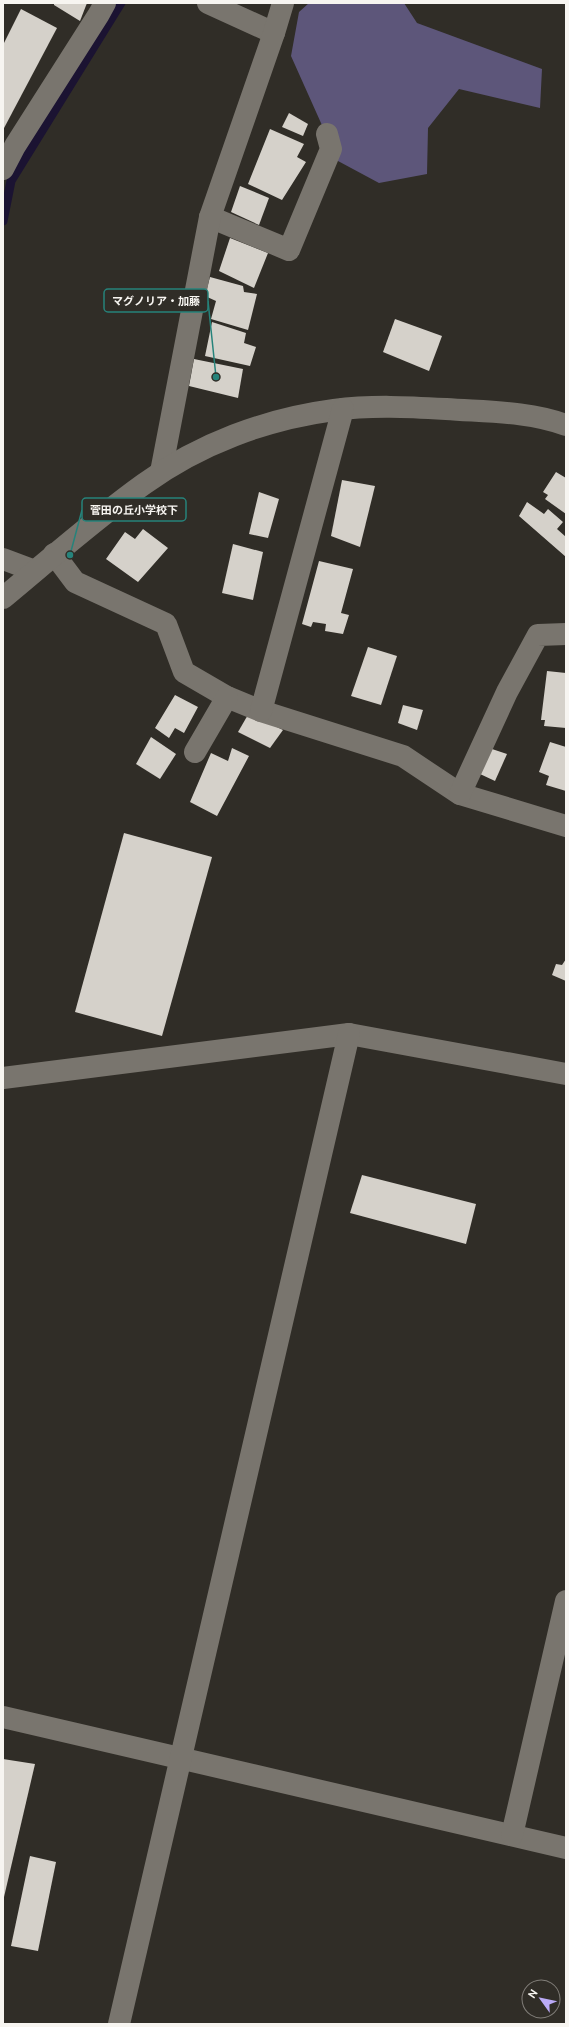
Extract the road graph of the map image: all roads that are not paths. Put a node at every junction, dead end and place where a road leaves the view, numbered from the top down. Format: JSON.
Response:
{"nodes":[{"id":1,"x":105,"y":3,"type":"edge"},
{"id":2,"x":208,"y":3,"type":"edge"},
{"id":3,"x":285,"y":4,"type":"edge"},
{"id":4,"x":274,"y":33,"type":"junction"},
{"id":5,"x":327,"y":134,"type":"dead end"},
{"id":6,"x":3,"y":169,"type":"edge"},
{"id":7,"x":210,"y":217,"type":"junction"},
{"id":8,"x":343,"y":409,"type":"junction"},
{"id":9,"x":566,"y":426,"type":"edge"},
{"id":10,"x":161,"y":472,"type":"junction"},
{"id":11,"x":54,"y":554,"type":"junction"},
{"id":12,"x":3,"y":559,"type":"edge"},
{"id":13,"x":35,"y":572,"type":"junction"},
{"id":14,"x":3,"y":598,"type":"edge"},
{"id":15,"x":566,"y":634,"type":"edge"},
{"id":16,"x":227,"y":697,"type":"junction"},
{"id":17,"x":262,"y":711,"type":"junction"},
{"id":18,"x":195,"y":752,"type":"dead end"},
{"id":19,"x":460,"y":794,"type":"junction"},
{"id":20,"x":566,"y":826,"type":"edge"},
{"id":21,"x":349,"y":1034,"type":"junction"},
{"id":22,"x":566,"y":1074,"type":"edge"},
{"id":23,"x":3,"y":1078,"type":"edge"},
{"id":24,"x":566,"y":1600,"type":"edge"},
{"id":25,"x":3,"y":1717,"type":"edge"},
{"id":26,"x":180,"y":1759,"type":"junction"},
{"id":27,"x":512,"y":1835,"type":"junction"},
{"id":28,"x":566,"y":1848,"type":"edge"},
{"id":29,"x":119,"y":2024,"type":"edge"}],
"edges":[{"from":1,"to":6,"type":"street"},
{"from":2,"to":4,"type":"street"},
{"from":3,"to":4,"type":"street"},
{"from":4,"to":7,"type":"street"},
{"from":5,"to":7,"type":"street"},
{"from":7,"to":10,"type":"street"},
{"from":8,"to":9,"type":"street"},
{"from":8,"to":10,"type":"street"},
{"from":8,"to":17,"type":"street"},
{"from":10,"to":11,"type":"street"},
{"from":11,"to":13,"type":"street"},
{"from":11,"to":16,"type":"street"},
{"from":12,"to":13,"type":"street"},
{"from":13,"to":14,"type":"street"},
{"from":15,"to":19,"type":"street"},
{"from":16,"to":17,"type":"street"},
{"from":16,"to":18,"type":"street"},
{"from":17,"to":19,"type":"street"},
{"from":19,"to":20,"type":"street"},
{"from":21,"to":22,"type":"street"},
{"from":21,"to":23,"type":"street"},
{"from":21,"to":26,"type":"street"},
{"from":24,"to":27,"type":"street"},
{"from":25,"to":26,"type":"street"},
{"from":26,"to":27,"type":"street"},
{"from":26,"to":29,"type":"street"},
{"from":27,"to":28,"type":"street"}]}
